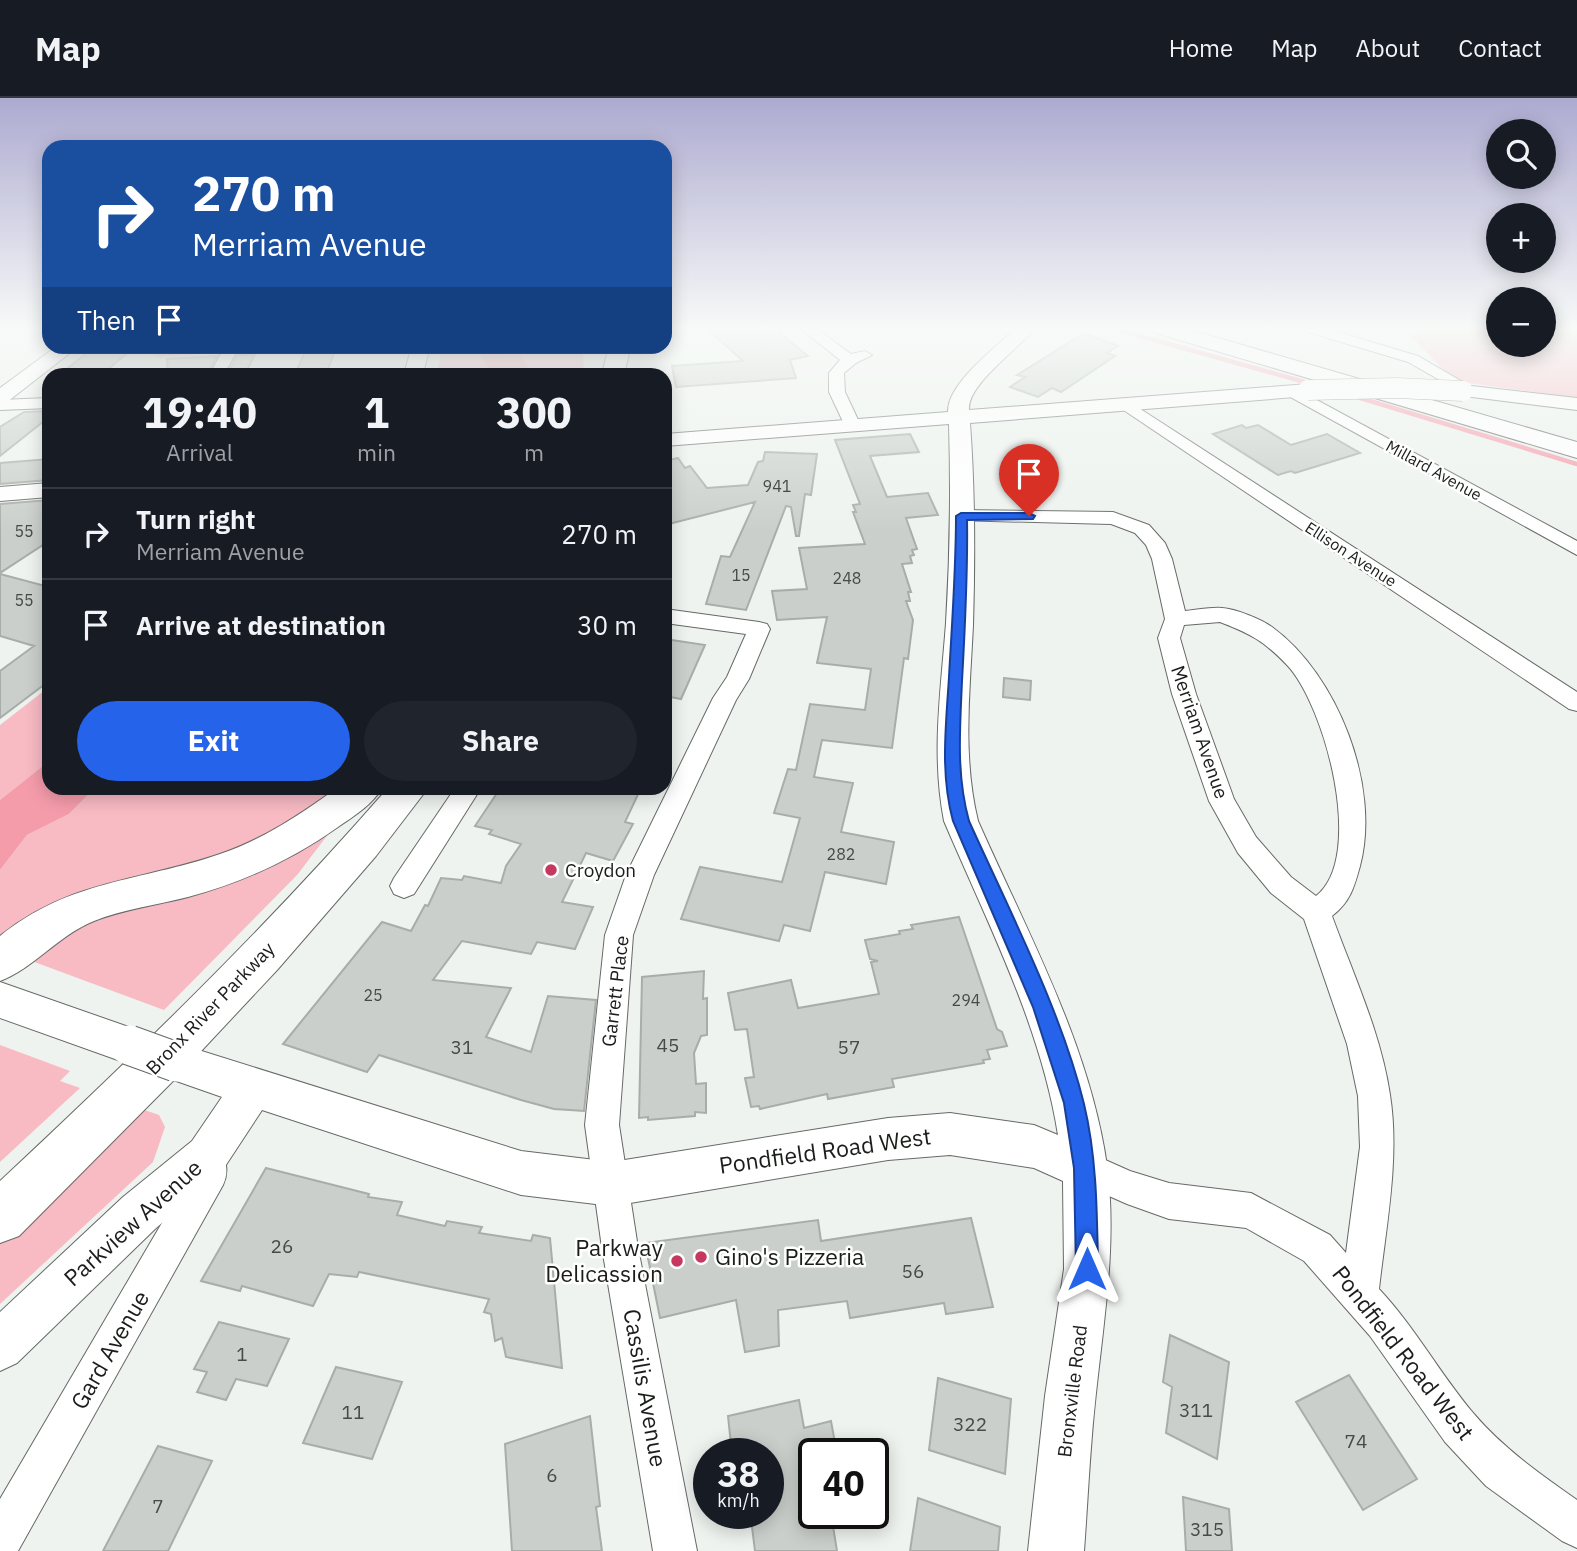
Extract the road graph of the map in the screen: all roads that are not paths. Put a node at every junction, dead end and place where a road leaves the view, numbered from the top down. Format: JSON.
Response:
{"nodes":[{"id":1,"x":838,"y":397,"type":"edge"},
{"id":2,"x":961,"y":397,"type":"edge"},
{"id":3,"x":1222,"y":397,"type":"edge"},
{"id":4,"x":1310,"y":397,"type":"edge"},
{"id":5,"x":1403,"y":397,"type":"edge"},
{"id":6,"x":1452,"y":397,"type":"edge"},
{"id":7,"x":1512,"y":397,"type":"edge"},
{"id":8,"x":42,"y":403,"type":"edge"},
{"id":9,"x":1125,"y":404,"type":"junction"},
{"id":10,"x":1577,"y":404,"type":"edge"},
{"id":11,"x":0,"y":405,"type":"edge"},
{"id":12,"x":960,"y":416,"type":"junction"},
{"id":13,"x":852,"y":424,"type":"junction"},
{"id":14,"x":1577,"y":434,"type":"edge"},
{"id":15,"x":672,"y":439,"type":"edge"},
{"id":16,"x":1577,"y":450,"type":"edge"},
{"id":17,"x":42,"y":491,"type":"edge"},
{"id":18,"x":0,"y":494,"type":"edge"},
{"id":19,"x":961,"y":516,"type":"junction"},
{"id":20,"x":1577,"y":550,"type":"edge"},
{"id":21,"x":672,"y":617,"type":"edge"},
{"id":22,"x":1176,"y":619,"type":"junction"},
{"id":23,"x":1577,"y":703,"type":"edge"},
{"id":24,"x":353,"y":795,"type":"edge"},
{"id":25,"x":379,"y":795,"type":"edge"},
{"id":26,"x":403,"y":795,"type":"edge"},
{"id":27,"x":463,"y":795,"type":"edge"},
{"id":28,"x":404,"y":886,"type":"dead end"},
{"id":29,"x":1316,"y":912,"type":"junction"},
{"id":30,"x":0,"y":962,"type":"edge"},
{"id":31,"x":0,"y":1000,"type":"edge"},
{"id":32,"x":253,"y":1088,"type":"junction"},
{"id":33,"x":208,"y":1156,"type":"junction"},
{"id":34,"x":1085,"y":1168,"type":"junction"},
{"id":35,"x":0,"y":1184,"type":"edge"},
{"id":36,"x":612,"y":1184,"type":"junction"},
{"id":37,"x":0,"y":1217,"type":"edge"},
{"id":38,"x":1360,"y":1293,"type":"junction"},
{"id":39,"x":0,"y":1346,"type":"edge"},
{"id":40,"x":1577,"y":1526,"type":"edge"},
{"id":41,"x":0,"y":1541,"type":"edge"},
{"id":42,"x":675,"y":1551,"type":"edge"},
{"id":43,"x":1056,"y":1551,"type":"edge"}],
"edges":[{"from":1,"to":13,"type":"street"},
{"from":2,"to":12,"type":"street","name":"Bronxville Road"},
{"from":3,"to":9,"type":"street"},
{"from":4,"to":20,"type":"street","name":"Millard Avenue"},
{"from":5,"to":16,"type":"highway"},
{"from":6,"to":14,"type":"highway"},
{"from":7,"to":10,"type":"street"},
{"from":8,"to":11,"type":"street"},
{"from":9,"to":12,"type":"street"},
{"from":9,"to":23,"type":"street","name":"Ellison Avenue"},
{"from":12,"to":13,"type":"street"},
{"from":12,"to":19,"type":"street","name":"Bronxville Road"},
{"from":13,"to":15,"type":"street"},
{"from":17,"to":18,"type":"street"},
{"from":19,"to":22,"type":"street","name":"Merriam Avenue"},
{"from":19,"to":34,"type":"street","name":"Bronxville Road"},
{"from":21,"to":36,"type":"street","name":"Garrett Place"},
{"from":22,"to":29,"type":"street","name":"Merriam Avenue"},
{"from":22,"to":29,"type":"street"},
{"from":24,"to":30,"type":"highway"},
{"from":25,"to":35,"type":"highway","name":"Bronx River Parkway"},
{"from":26,"to":37,"type":"highway","name":"Bronx River Parkway"},
{"from":27,"to":28,"type":"street"},
{"from":29,"to":38,"type":"street","name":"Merriam Avenue"},
{"from":31,"to":32,"type":"street","name":"Pondfield Road West","bridge":true},
{"from":32,"to":33,"type":"street","name":"Parkview Avenue"},
{"from":32,"to":36,"type":"street","name":"Pondfield Road West"},
{"from":33,"to":39,"type":"street","name":"Parkview Avenue"},
{"from":33,"to":41,"type":"street","name":"Gard Avenue"},
{"from":34,"to":36,"type":"street","name":"Pondfield Road West"},
{"from":34,"to":38,"type":"street","name":"Pondfield Road West"},
{"from":34,"to":43,"type":"street","name":"Bronxville Road"},
{"from":36,"to":42,"type":"street","name":"Cassilis Avenue"},
{"from":38,"to":40,"type":"street","name":"Pondfield Road West"}]}
